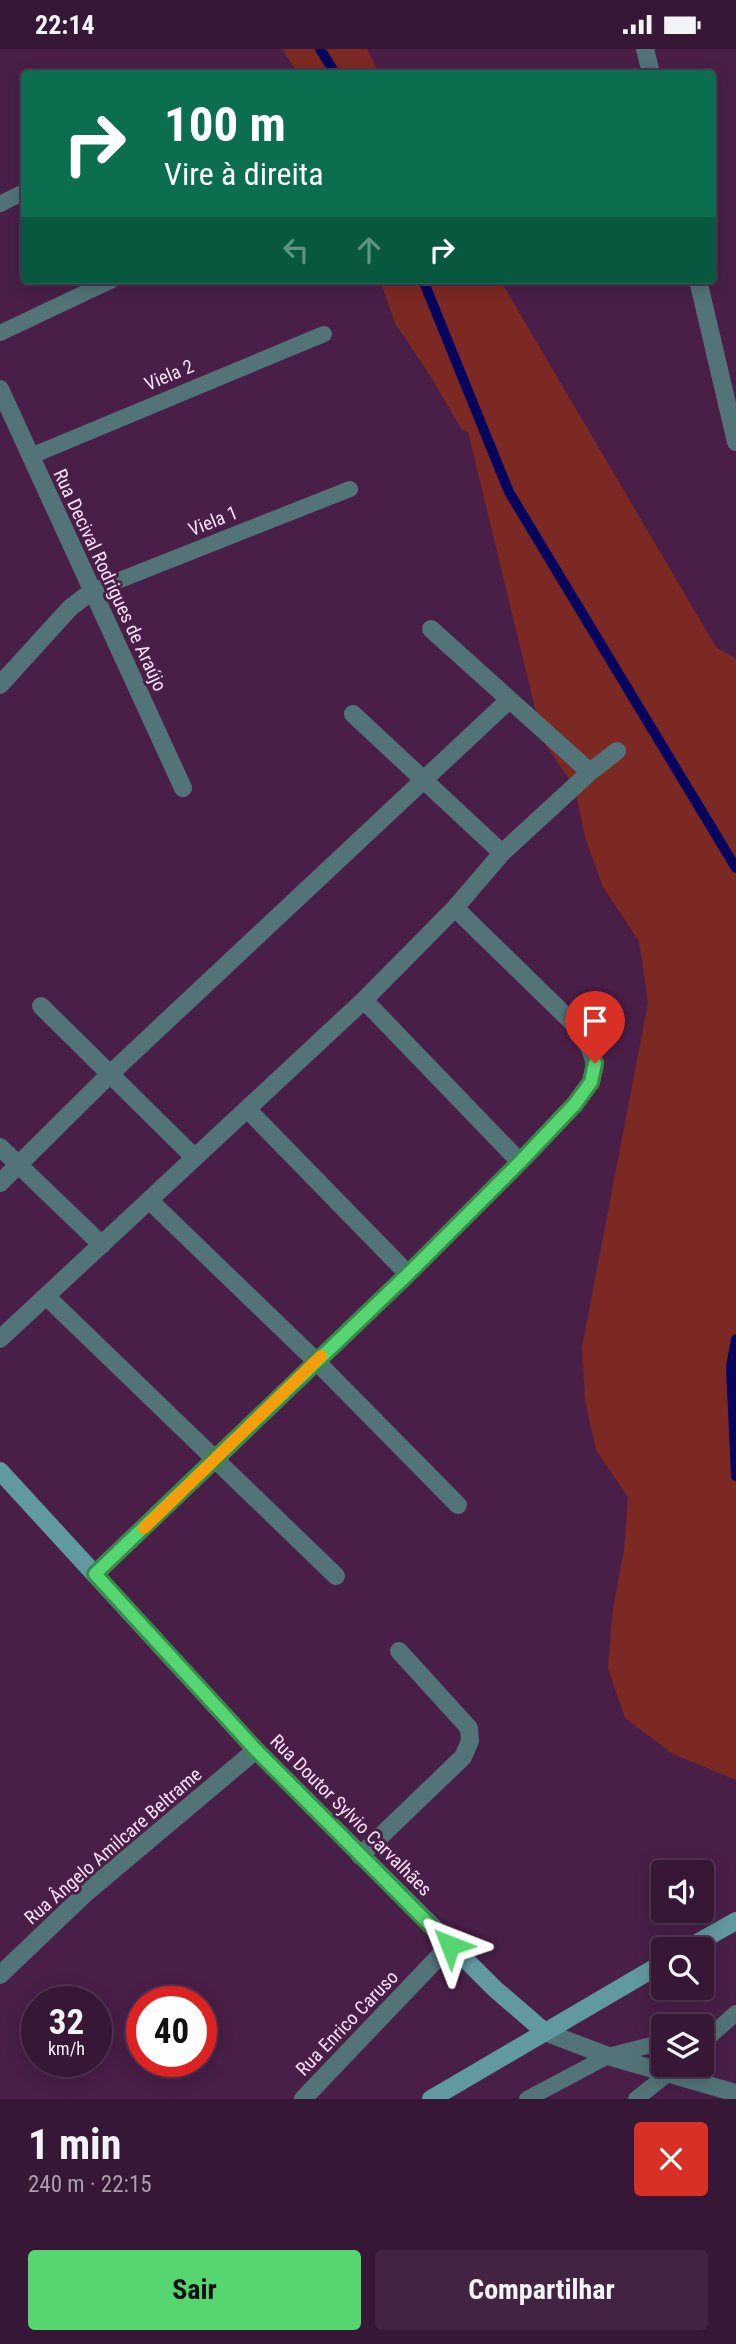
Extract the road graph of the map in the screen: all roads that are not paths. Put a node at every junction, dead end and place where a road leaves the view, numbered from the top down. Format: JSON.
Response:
{"nodes":[{"id":1,"x":645,"y":49,"type":"edge"},
{"id":2,"x":650,"y":70,"type":"edge"},
{"id":3,"x":21,"y":194,"type":"edge"},
{"id":4,"x":0,"y":204,"type":"edge"},
{"id":5,"x":104,"y":284,"type":"edge"},
{"id":6,"x":699,"y":284,"type":"edge"},
{"id":7,"x":0,"y":333,"type":"edge"},
{"id":8,"x":324,"y":334,"type":"dead end"},
{"id":9,"x":0,"y":389,"type":"edge"},
{"id":10,"x":736,"y":442,"type":"edge"},
{"id":11,"x":31,"y":456,"type":"junction"},
{"id":12,"x":350,"y":489,"type":"dead end"},
{"id":13,"x":92,"y":591,"type":"junction"},
{"id":14,"x":431,"y":629,"type":"dead end"},
{"id":15,"x":0,"y":685,"type":"edge"},
{"id":16,"x":509,"y":700,"type":"junction"},
{"id":17,"x":353,"y":714,"type":"dead end"},
{"id":18,"x":617,"y":751,"type":"dead end"},
{"id":19,"x":590,"y":772,"type":"junction"},
{"id":20,"x":424,"y":781,"type":"junction"},
{"id":21,"x":183,"y":788,"type":"dead end"},
{"id":22,"x":502,"y":853,"type":"junction"},
{"id":23,"x":455,"y":908,"type":"junction"},
{"id":24,"x":364,"y":1000,"type":"junction"},
{"id":25,"x":41,"y":1006,"type":"dead end"},
{"id":26,"x":110,"y":1074,"type":"junction"},
{"id":27,"x":247,"y":1109,"type":"junction"},
{"id":28,"x":0,"y":1147,"type":"edge"},
{"id":29,"x":195,"y":1157,"type":"junction"},
{"id":30,"x":520,"y":1162,"type":"junction"},
{"id":31,"x":19,"y":1164,"type":"junction"},
{"id":32,"x":0,"y":1183,"type":"edge"},
{"id":33,"x":149,"y":1201,"type":"junction"},
{"id":34,"x":102,"y":1245,"type":"junction"},
{"id":35,"x":408,"y":1274,"type":"junction"},
{"id":36,"x":47,"y":1297,"type":"junction"},
{"id":37,"x":0,"y":1339,"type":"edge"},
{"id":38,"x":316,"y":1361,"type":"junction"},
{"id":39,"x":217,"y":1459,"type":"junction"},
{"id":40,"x":0,"y":1471,"type":"edge"},
{"id":41,"x":458,"y":1505,"type":"dead end"},
{"id":42,"x":95,"y":1574,"type":"junction"},
{"id":43,"x":337,"y":1576,"type":"dead end"},
{"id":44,"x":398,"y":1651,"type":"dead end"},
{"id":45,"x":256,"y":1750,"type":"junction"},
{"id":46,"x":360,"y":1856,"type":"junction"},
{"id":47,"x":736,"y":1921,"type":"edge"},
{"id":48,"x":708,"y":1937,"type":"edge"},
{"id":49,"x":450,"y":1945,"type":"junction"},
{"id":50,"x":651,"y":1970,"type":"edge"},
{"id":51,"x":0,"y":1975,"type":"edge"},
{"id":52,"x":736,"y":2013,"type":"edge"},
{"id":53,"x":714,"y":2027,"type":"edge"},
{"id":54,"x":545,"y":2032,"type":"junction"},
{"id":55,"x":651,"y":2045,"type":"edge"},
{"id":56,"x":608,"y":2056,"type":"junction"},
{"id":57,"x":651,"y":2064,"type":"edge"},
{"id":58,"x":665,"y":2077,"type":"edge"},
{"id":59,"x":695,"y":2077,"type":"edge"},
{"id":60,"x":736,"y":2093,"type":"edge"},
{"id":61,"x":303,"y":2099,"type":"edge"},
{"id":62,"x":431,"y":2099,"type":"edge"},
{"id":63,"x":527,"y":2099,"type":"edge"},
{"id":64,"x":636,"y":2099,"type":"edge"}],
"edges":[{"from":1,"to":2,"type":"street"},
{"from":3,"to":4,"type":"lane"},
{"from":5,"to":7,"type":"lane"},
{"from":6,"to":10,"type":"street"},
{"from":8,"to":11,"type":"lane","name":"Viela 2"},
{"from":9,"to":11,"type":"street","name":"Rua Decival Rodrigues de Araújo"},
{"from":11,"to":13,"type":"street","name":"Rua Decival Rodrigues de Araújo"},
{"from":12,"to":13,"type":"lane","name":"Viela 1"},
{"from":13,"to":15,"type":"street"},
{"from":13,"to":21,"type":"street","name":"Rua Decival Rodrigues de Araújo"},
{"from":14,"to":16,"type":"street"},
{"from":16,"to":19,"type":"street"},
{"from":16,"to":20,"type":"street"},
{"from":17,"to":20,"type":"street"},
{"from":18,"to":19,"type":"street"},
{"from":19,"to":22,"type":"street"},
{"from":20,"to":22,"type":"street"},
{"from":20,"to":26,"type":"street"},
{"from":22,"to":23,"type":"street"},
{"from":23,"to":24,"type":"street"},
{"from":23,"to":30,"type":"street"},
{"from":24,"to":27,"type":"street"},
{"from":24,"to":30,"type":"street"},
{"from":25,"to":26,"type":"street"},
{"from":26,"to":29,"type":"street"},
{"from":26,"to":31,"type":"street"},
{"from":27,"to":29,"type":"street"},
{"from":27,"to":35,"type":"street"},
{"from":28,"to":31,"type":"street"},
{"from":29,"to":33,"type":"street"},
{"from":30,"to":35,"type":"street"},
{"from":31,"to":32,"type":"street"},
{"from":31,"to":34,"type":"street"},
{"from":33,"to":34,"type":"street"},
{"from":33,"to":38,"type":"street"},
{"from":34,"to":36,"type":"street"},
{"from":35,"to":38,"type":"street"},
{"from":36,"to":37,"type":"street"},
{"from":36,"to":39,"type":"street"},
{"from":38,"to":39,"type":"street"},
{"from":38,"to":41,"type":"street"},
{"from":39,"to":42,"type":"street"},
{"from":39,"to":43,"type":"street"},
{"from":40,"to":42,"type":"street","name":"Rua Doutor Sylvio Carvalhães"},
{"from":42,"to":45,"type":"street","name":"Rua Doutor Sylvio Carvalhães"},
{"from":44,"to":46,"type":"street"},
{"from":45,"to":46,"type":"street","name":"Rua Doutor Sylvio Carvalhães"},
{"from":45,"to":51,"type":"street","name":"Rua Ângelo Amilcare Beltrame"},
{"from":46,"to":49,"type":"street","name":"Rua Doutor Sylvio Carvalhães"},
{"from":47,"to":48,"type":"street"},
{"from":49,"to":54,"type":"street","name":"Rua Doutor Sylvio Carvalhães"},
{"from":49,"to":61,"type":"street","name":"Rua Enrico Caruso"},
{"from":50,"to":54,"type":"street"},
{"from":52,"to":53,"type":"lane"},
{"from":54,"to":56,"type":"street","name":"Rua Doutor Sylvio Carvalhães"},
{"from":54,"to":62,"type":"street"},
{"from":55,"to":56,"type":"lane"},
{"from":56,"to":57,"type":"street","name":"Rua Doutor Sylvio Carvalhães"},
{"from":56,"to":63,"type":"lane"},
{"from":58,"to":64,"type":"lane"},
{"from":59,"to":60,"type":"street","name":"Rua Doutor Sylvio Carvalhães"}]}
